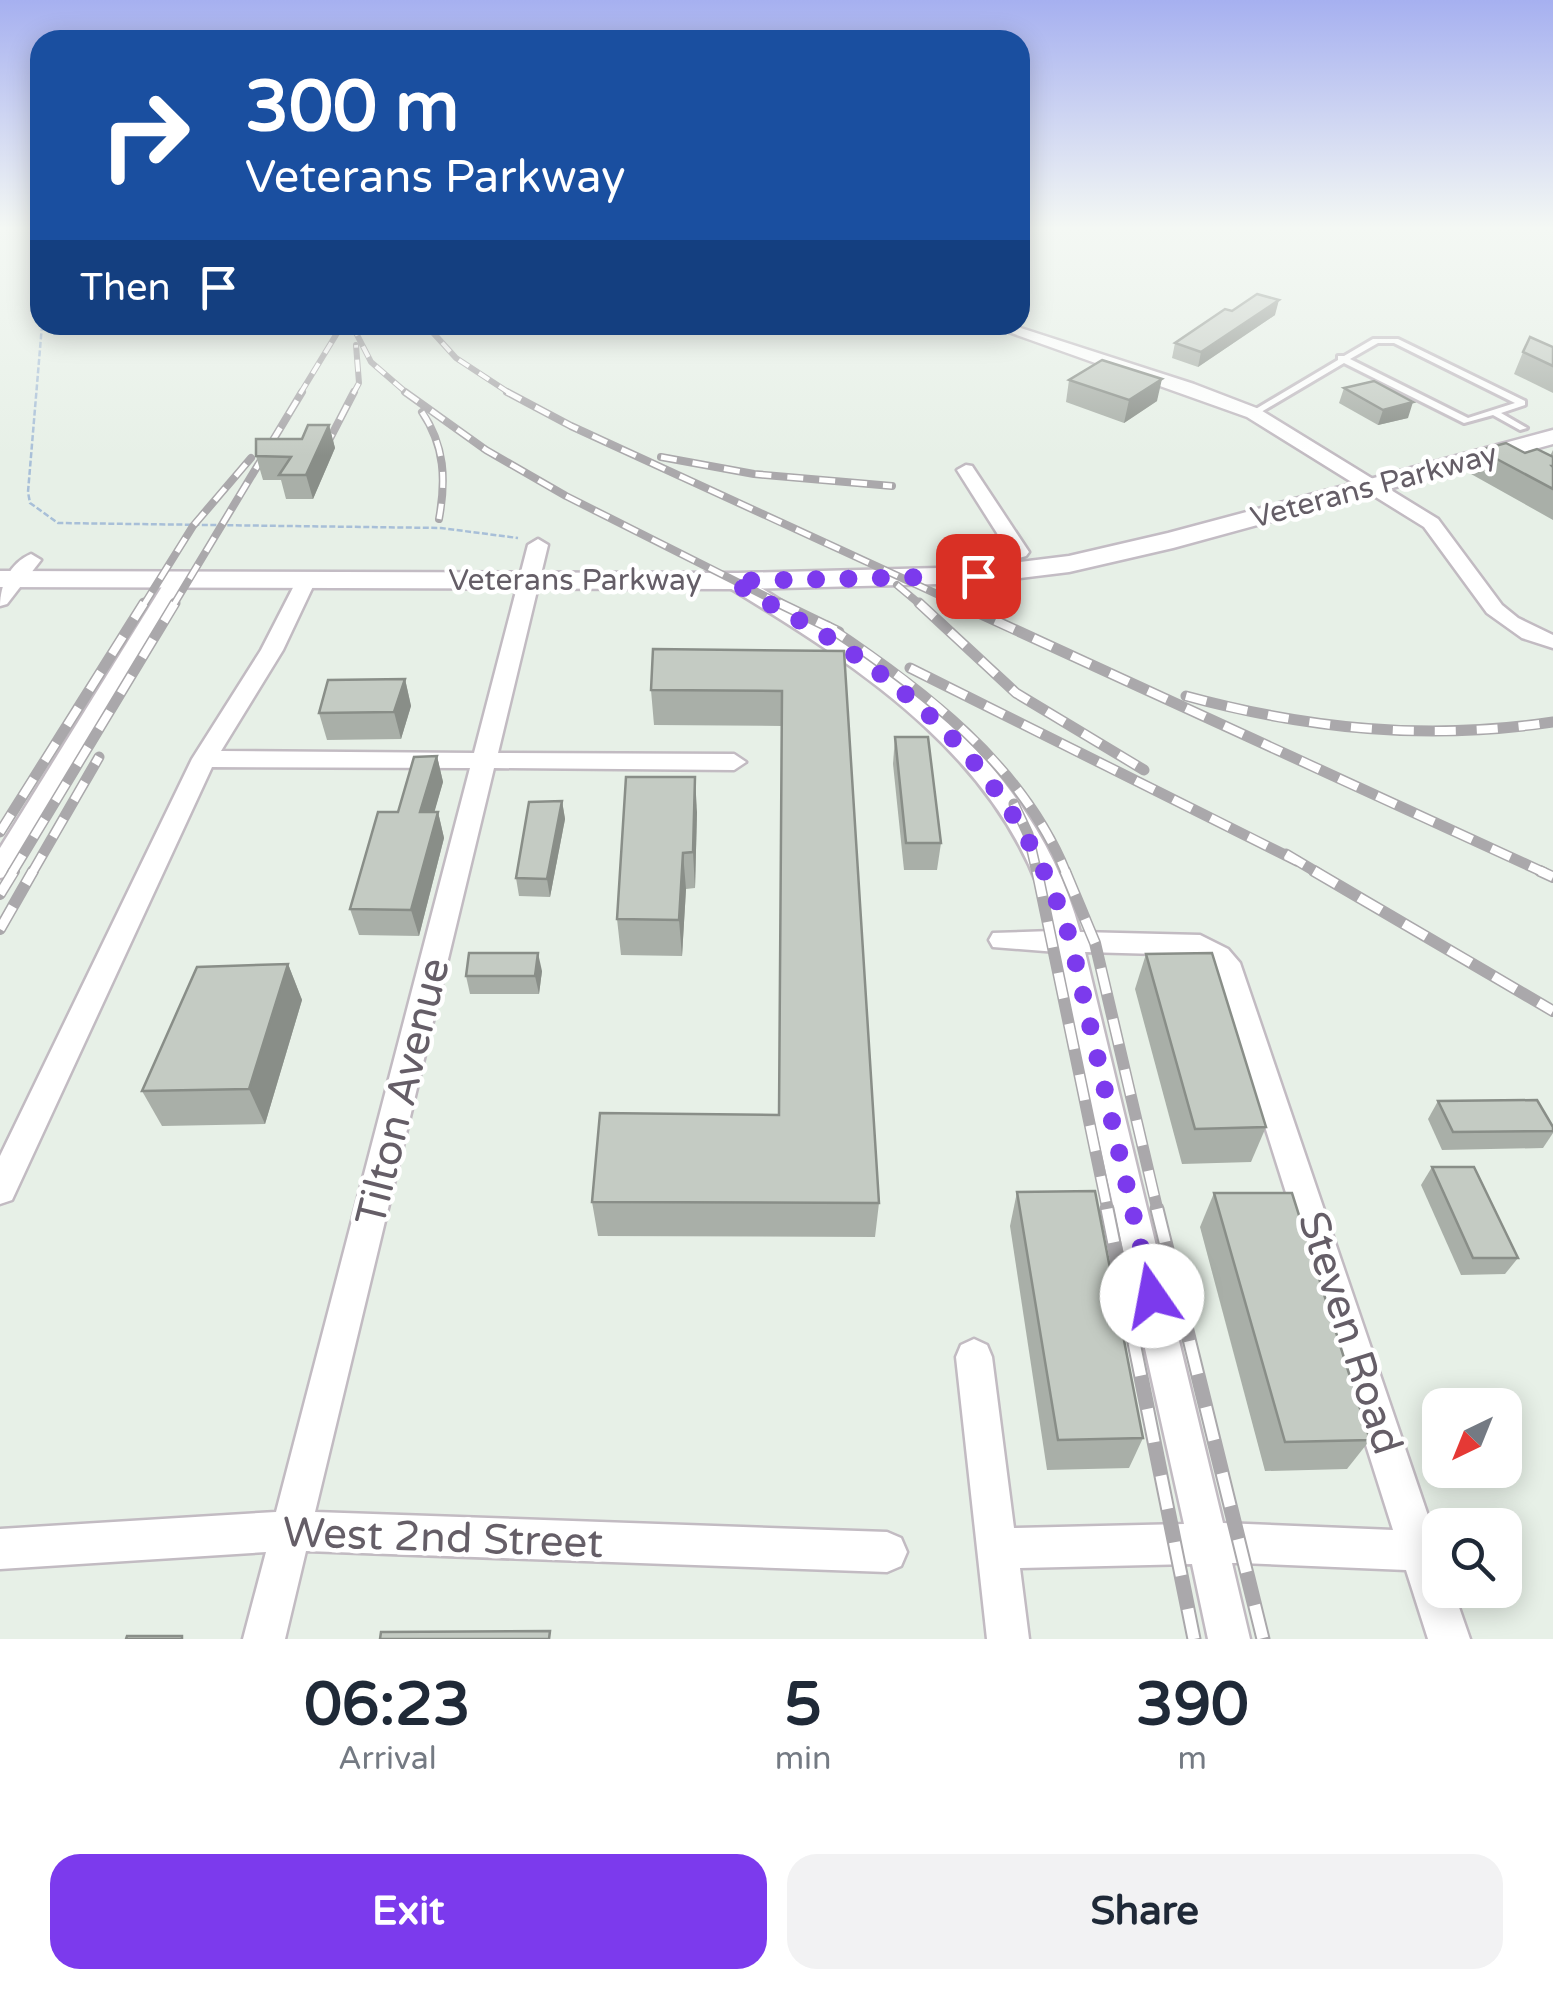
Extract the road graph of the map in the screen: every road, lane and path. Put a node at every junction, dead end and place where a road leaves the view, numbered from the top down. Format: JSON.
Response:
{"nodes":[{"id":1,"x":41,"y":335,"type":"edge"},
{"id":2,"x":1027,"y":335,"type":"edge"},
{"id":3,"x":1342,"y":358,"type":"junction"},
{"id":4,"x":1253,"y":413,"type":"junction"},
{"id":5,"x":1495,"y":414,"type":"junction"},
{"id":6,"x":1523,"y":415,"type":"junction"},
{"id":7,"x":1553,"y":420,"type":"edge"},
{"id":8,"x":1553,"y":437,"type":"edge"},
{"id":9,"x":966,"y":470,"type":"dead end"},
{"id":10,"x":1364,"y":480,"type":"junction"},
{"id":11,"x":1019,"y":552,"type":"junction"},
{"id":12,"x":536,"y":561,"type":"junction"},
{"id":13,"x":9,"y":576,"type":"edge"},
{"id":14,"x":176,"y":580,"type":"junction"},
{"id":15,"x":306,"y":580,"type":"junction"},
{"id":16,"x":732,"y":581,"type":"junction"},
{"id":17,"x":1553,"y":642,"type":"edge"},
{"id":18,"x":204,"y":760,"type":"junction"},
{"id":19,"x":484,"y":760,"type":"junction"},
{"id":20,"x":734,"y":762,"type":"dead end"},
{"id":21,"x":0,"y":869,"type":"edge"},
{"id":22,"x":1002,"y":940,"type":"dead end"},
{"id":23,"x":1071,"y":942,"type":"junction"},
{"id":24,"x":0,"y":1190,"type":"edge"},
{"id":25,"x":974,"y":1358,"type":"dead end"},
{"id":26,"x":291,"y":1531,"type":"junction"},
{"id":27,"x":1207,"y":1544,"type":"junction"},
{"id":28,"x":998,"y":1548,"type":"junction"},
{"id":29,"x":0,"y":1549,"type":"edge"},
{"id":30,"x":1420,"y":1551,"type":"junction"},
{"id":31,"x":887,"y":1552,"type":"dead end"},
{"id":32,"x":264,"y":1639,"type":"edge"},
{"id":33,"x":1008,"y":1639,"type":"edge"},
{"id":34,"x":1229,"y":1639,"type":"edge"},
{"id":35,"x":1449,"y":1639,"type":"edge"}],
"edges":[{"from":1,"to":12,"type":"path"},
{"from":2,"to":4,"type":"street"},
{"from":3,"to":4,"type":"lane"},
{"from":3,"to":5,"type":"lane"},
{"from":3,"to":6,"type":"lane"},
{"from":4,"to":10,"type":"street"},
{"from":5,"to":6,"type":"lane"},
{"from":5,"to":6,"type":"lane"},
{"from":6,"to":7,"type":"main road","name":"Veterans Parkway"},
{"from":6,"to":10,"type":"main road","name":"Veterans Parkway"},
{"from":8,"to":10,"type":"main road","name":"Veterans Parkway"},
{"from":9,"to":11,"type":"street"},
{"from":10,"to":11,"type":"main road","name":"Veterans Parkway"},
{"from":10,"to":16,"type":"main road","name":"Veterans Parkway"},
{"from":10,"to":17,"type":"street"},
{"from":11,"to":12,"type":"main road","name":"Veterans Parkway"},
{"from":12,"to":13,"type":"main road","name":"Veterans Parkway"},
{"from":12,"to":15,"type":"main road","name":"Veterans Parkway"},
{"from":12,"to":16,"type":"main road","name":"Veterans Parkway"},
{"from":12,"to":19,"type":"street","name":"Tilton Avenue"},
{"from":13,"to":14,"type":"main road","name":"Veterans Parkway"},
{"from":14,"to":15,"type":"main road","name":"Veterans Parkway"},
{"from":14,"to":21,"type":"street"},
{"from":15,"to":18,"type":"street"},
{"from":16,"to":23,"type":"street"},
{"from":18,"to":19,"type":"street"},
{"from":18,"to":24,"type":"street"},
{"from":19,"to":20,"type":"street"},
{"from":19,"to":26,"type":"street","name":"Tilton Avenue"},
{"from":22,"to":23,"type":"street","name":"Steven Road"},
{"from":23,"to":27,"type":"street"},
{"from":23,"to":30,"type":"street","name":"Steven Road"},
{"from":25,"to":28,"type":"street"},
{"from":26,"to":29,"type":"street","name":"West 2nd Street"},
{"from":26,"to":31,"type":"street","name":"West 2nd Street"},
{"from":26,"to":32,"type":"street","name":"Tilton Avenue"},
{"from":27,"to":28,"type":"street"},
{"from":27,"to":30,"type":"street"},
{"from":27,"to":34,"type":"street"},
{"from":28,"to":33,"type":"street"},
{"from":30,"to":35,"type":"street","name":"Steven Road"}]}
